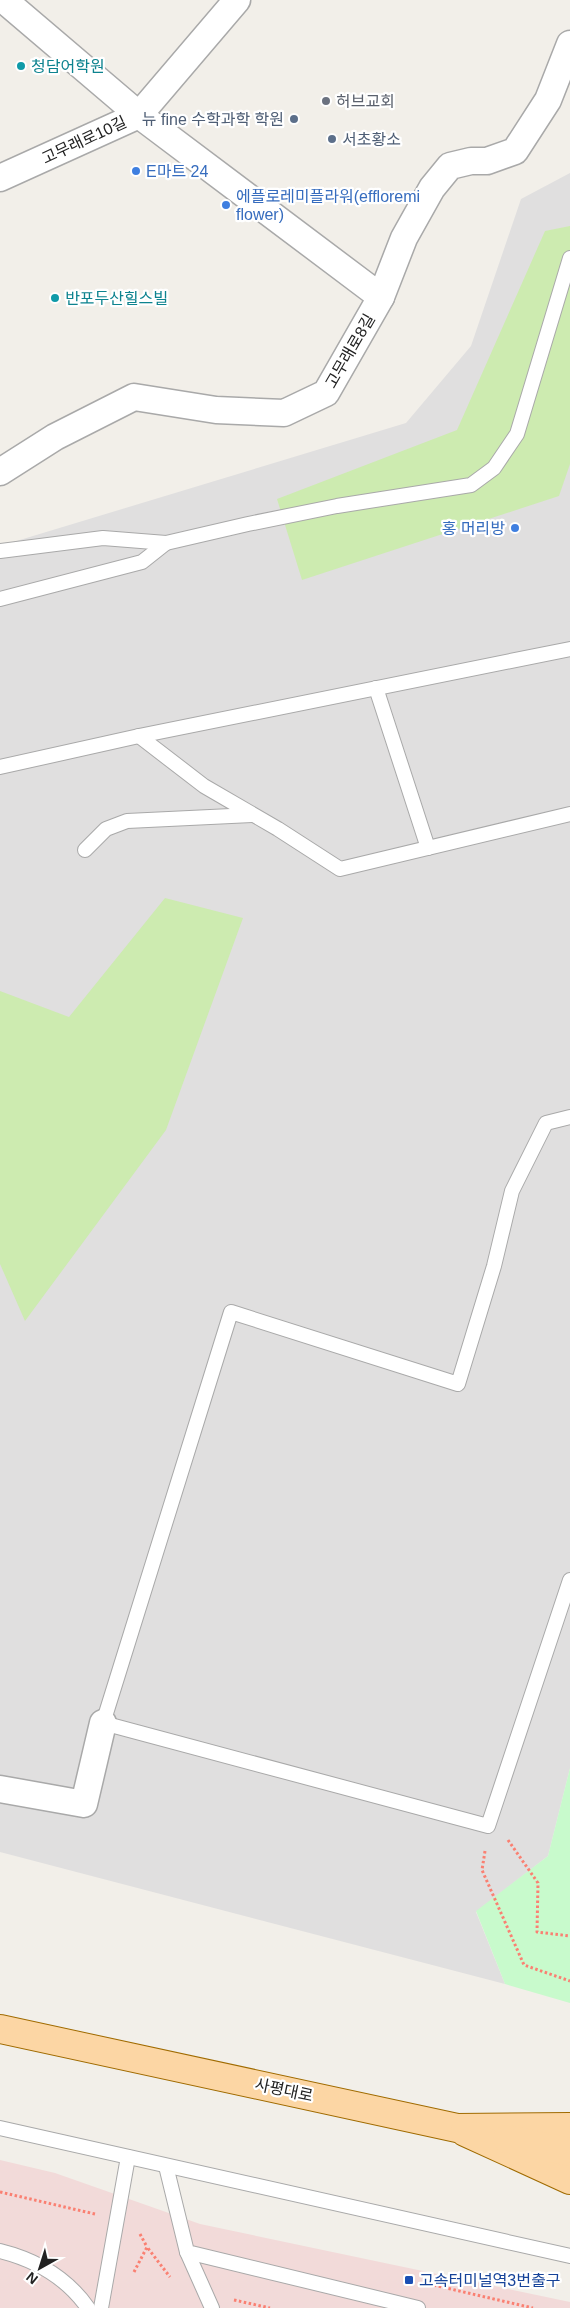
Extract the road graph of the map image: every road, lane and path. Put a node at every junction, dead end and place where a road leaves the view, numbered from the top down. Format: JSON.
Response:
{"nodes":[{"id":1,"x":4,"y":0,"type":"edge"},
{"id":2,"x":237,"y":0,"type":"edge"},
{"id":3,"x":570,"y":44,"type":"edge"},
{"id":4,"x":139,"y":115,"type":"junction"},
{"id":5,"x":0,"y":178,"type":"edge"},
{"id":6,"x":570,"y":258,"type":"edge"},
{"id":7,"x":381,"y":297,"type":"junction"},
{"id":8,"x":0,"y":472,"type":"edge"},
{"id":9,"x":166,"y":544,"type":"junction"},
{"id":10,"x":0,"y":551,"type":"edge"},
{"id":11,"x":0,"y":599,"type":"edge"},
{"id":12,"x":570,"y":649,"type":"edge"},
{"id":13,"x":376,"y":688,"type":"junction"},
{"id":14,"x":139,"y":736,"type":"junction"},
{"id":15,"x":0,"y":767,"type":"edge"},
{"id":16,"x":570,"y":814,"type":"edge"},
{"id":17,"x":253,"y":815,"type":"junction"},
{"id":18,"x":428,"y":848,"type":"junction"},
{"id":19,"x":86,"y":850,"type":"dead end"},
{"id":20,"x":570,"y":1117,"type":"edge"},
{"id":21,"x":570,"y":1580,"type":"edge"},
{"id":22,"x":103,"y":1723,"type":"junction"},
{"id":23,"x":0,"y":1788,"type":"edge"},
{"id":24,"x":492,"y":1818,"type":"junction"},
{"id":25,"x":482,"y":1870,"type":"dead end"},
{"id":26,"x":570,"y":1936,"type":"edge"},
{"id":27,"x":570,"y":1981,"type":"edge"},
{"id":28,"x":0,"y":2029,"type":"edge"},
{"id":29,"x":570,"y":2127,"type":"edge"},
{"id":30,"x":0,"y":2128,"type":"edge"},
{"id":31,"x":457,"y":2128,"type":"junction"},
{"id":32,"x":570,"y":2152,"type":"edge"},
{"id":33,"x":128,"y":2157,"type":"junction"},
{"id":34,"x":166,"y":2166,"type":"junction"},
{"id":35,"x":570,"y":2180,"type":"edge"},
{"id":36,"x":0,"y":2192,"type":"edge"},
{"id":37,"x":117,"y":2219,"type":"junction"},
{"id":38,"x":146,"y":2247,"type":"junction"},
{"id":39,"x":0,"y":2251,"type":"edge"},
{"id":40,"x":186,"y":2252,"type":"junction"},
{"id":41,"x":570,"y":2256,"type":"edge"},
{"id":42,"x":133,"y":2273,"type":"dead end"},
{"id":43,"x":174,"y":2283,"type":"dead end"},
{"id":44,"x":228,"y":2298,"type":"dead end"},
{"id":45,"x":88,"y":2308,"type":"edge"},
{"id":46,"x":100,"y":2308,"type":"edge"},
{"id":47,"x":212,"y":2308,"type":"edge"},
{"id":48,"x":270,"y":2308,"type":"edge"},
{"id":49,"x":418,"y":2308,"type":"edge"}],
"edges":[{"from":1,"to":4,"type":"street"},
{"from":2,"to":4,"type":"street","name":"고무래로10길"},
{"from":3,"to":7,"type":"street","name":"고무래로8길"},
{"from":4,"to":5,"type":"street","name":"고무래로10길"},
{"from":4,"to":7,"type":"street"},
{"from":6,"to":9,"type":"lane"},
{"from":7,"to":8,"type":"street","name":"고무래로8길"},
{"from":9,"to":10,"type":"lane"},
{"from":9,"to":11,"type":"lane"},
{"from":12,"to":13,"type":"lane"},
{"from":13,"to":14,"type":"lane"},
{"from":13,"to":18,"type":"lane"},
{"from":14,"to":15,"type":"lane"},
{"from":14,"to":17,"type":"lane"},
{"from":16,"to":18,"type":"lane"},
{"from":17,"to":18,"type":"lane"},
{"from":17,"to":19,"type":"lane"},
{"from":20,"to":22,"type":"lane"},
{"from":21,"to":24,"type":"lane"},
{"from":22,"to":23,"type":"street"},
{"from":22,"to":24,"type":"lane"},
{"from":24,"to":26,"type":"path"},
{"from":25,"to":27,"type":"path"},
{"from":28,"to":31,"type":"main road","name":"사평대로"},
{"from":29,"to":31,"type":"main road","name":"사평대로"},
{"from":30,"to":33,"type":"lane"},
{"from":31,"to":32,"type":"main road"},
{"from":31,"to":35,"type":"main road"},
{"from":33,"to":34,"type":"lane"},
{"from":33,"to":37,"type":"lane"},
{"from":34,"to":40,"type":"lane"},
{"from":34,"to":41,"type":"lane"},
{"from":36,"to":37,"type":"path"},
{"from":37,"to":38,"type":"path"},
{"from":37,"to":46,"type":"lane"},
{"from":38,"to":42,"type":"path"},
{"from":38,"to":43,"type":"path"},
{"from":39,"to":45,"type":"lane"},
{"from":40,"to":47,"type":"lane"},
{"from":40,"to":49,"type":"lane"},
{"from":44,"to":48,"type":"path"}]}
